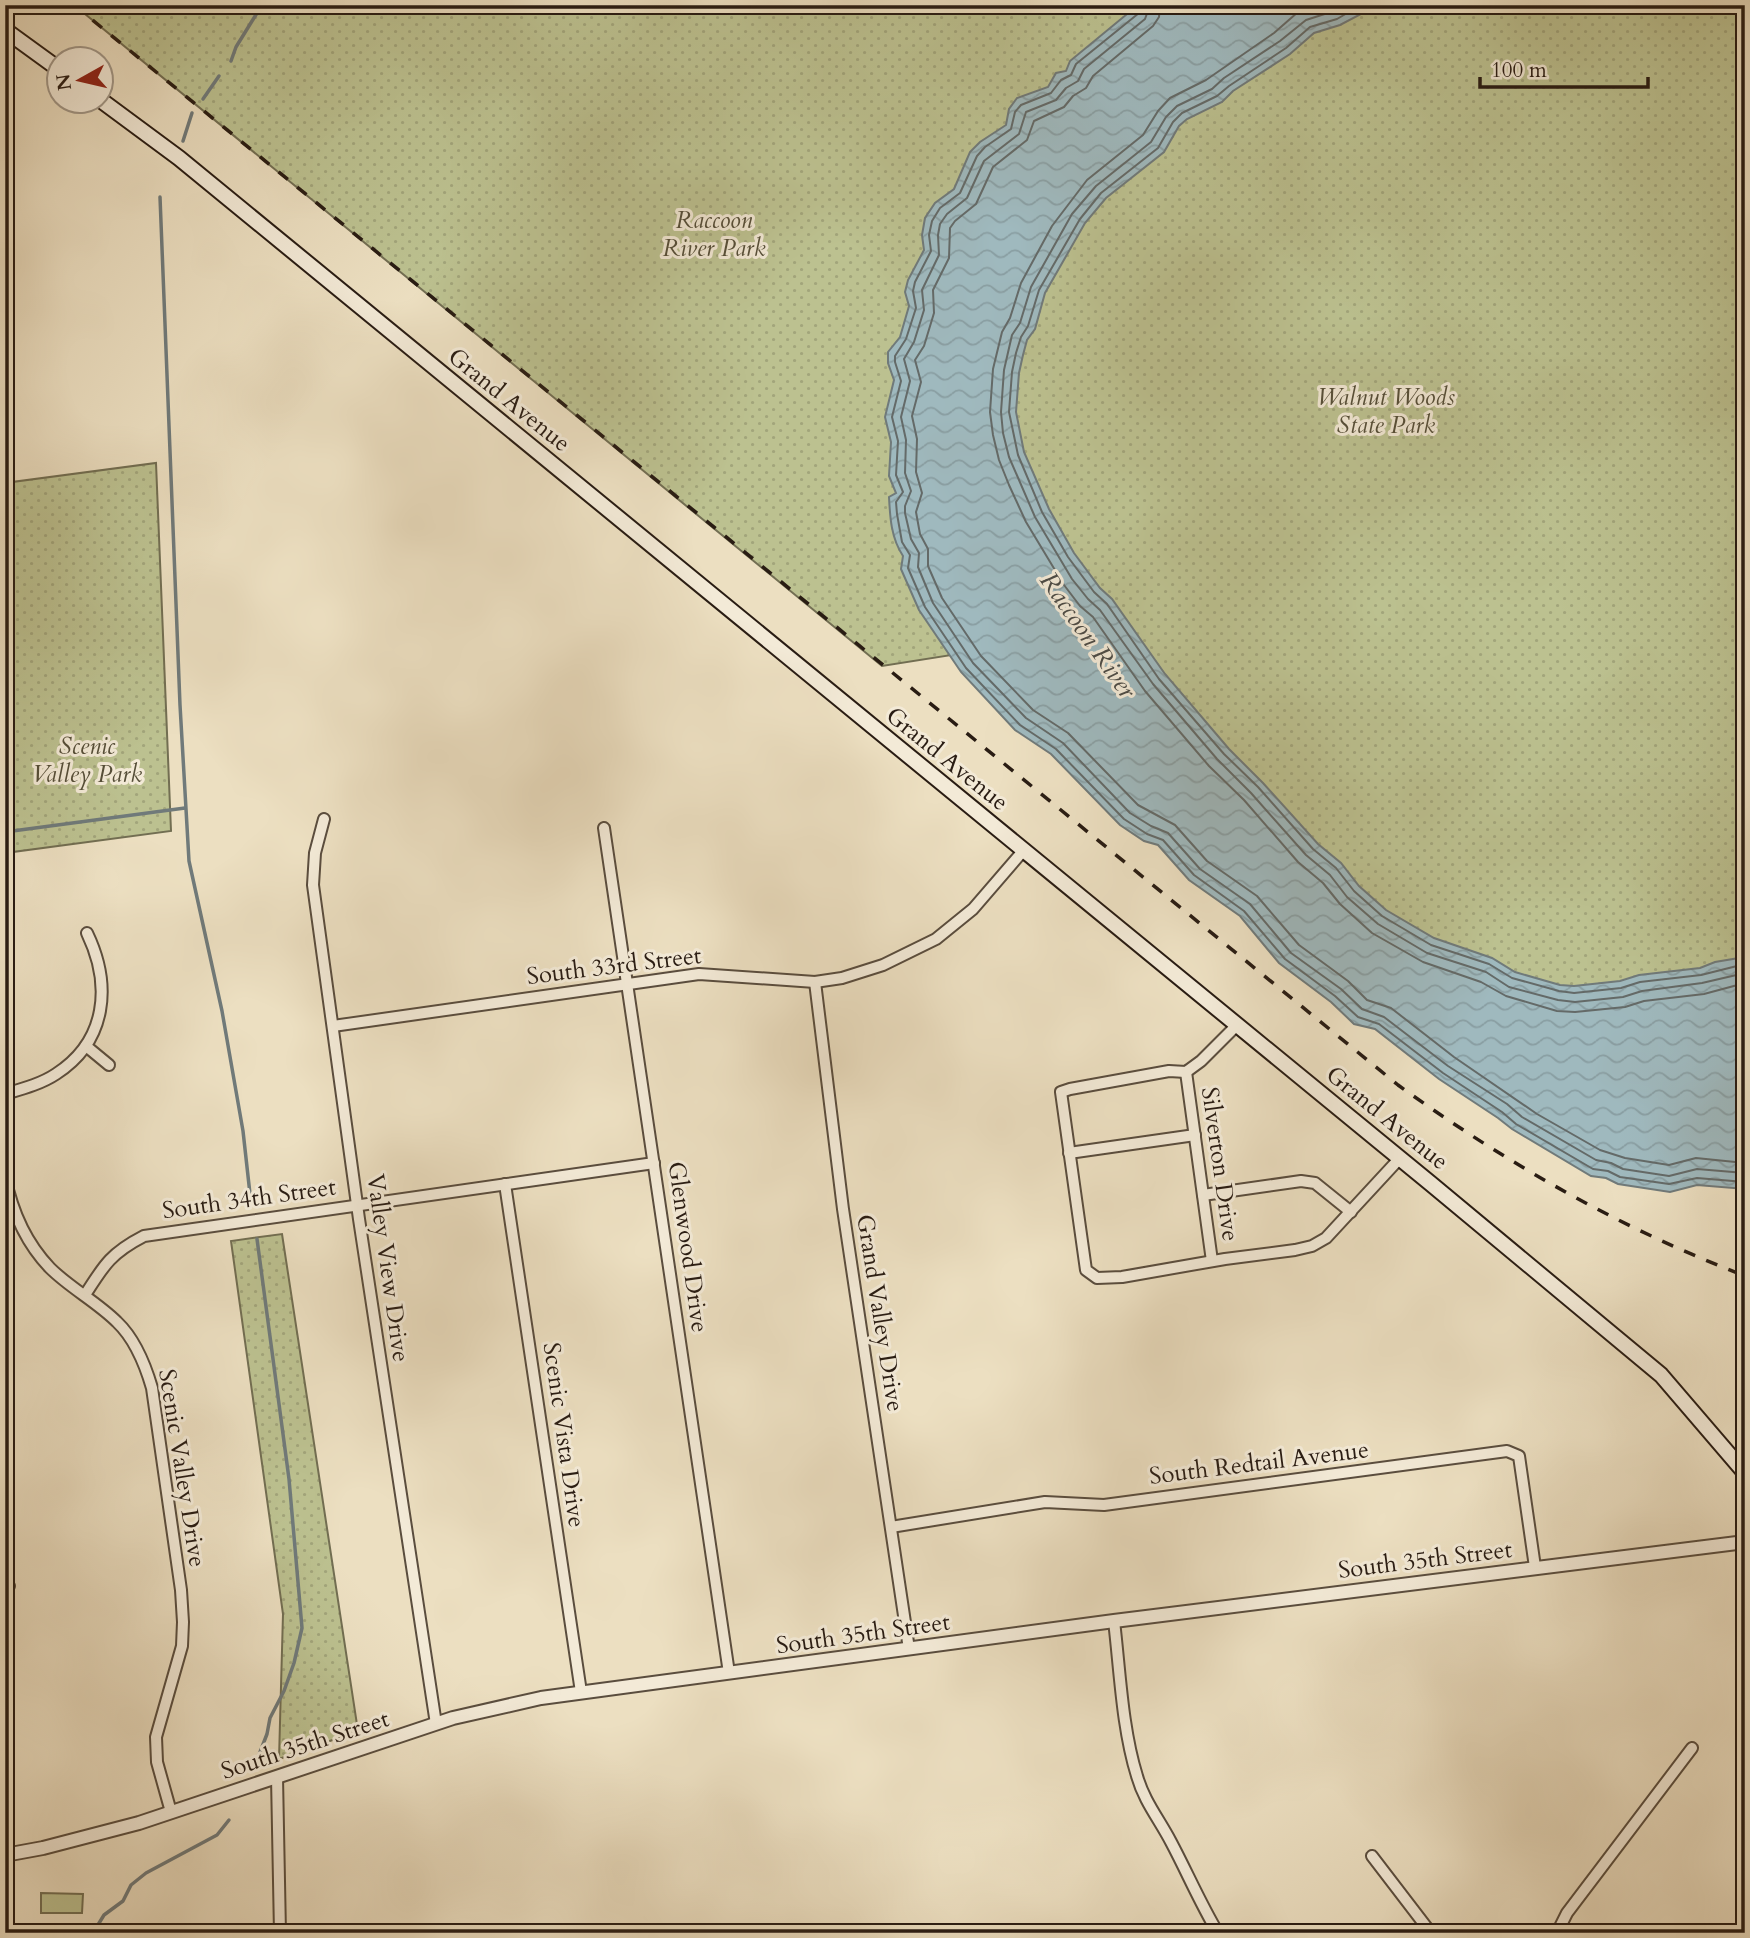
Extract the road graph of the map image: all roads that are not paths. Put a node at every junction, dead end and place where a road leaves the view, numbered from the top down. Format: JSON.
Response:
{"nodes":[{"id":1,"x":5,"y":30,"type":"edge"},
{"id":2,"x":46,"y":60,"type":"edge"},
{"id":3,"x":116,"y":111,"type":"edge"},
{"id":4,"x":324,"y":819,"type":"dead end"},
{"id":5,"x":604,"y":828,"type":"dead end"},
{"id":6,"x":1023,"y":851,"type":"junction"},
{"id":7,"x":87,"y":933,"type":"dead end"},
{"id":8,"x":814,"y":982,"type":"junction"},
{"id":9,"x":628,"y":984,"type":"junction"},
{"id":10,"x":1237,"y":1025,"type":"junction"},
{"id":11,"x":333,"y":1026,"type":"junction"},
{"id":12,"x":86,"y":1046,"type":"junction"},
{"id":13,"x":109,"y":1065,"type":"dead end"},
{"id":14,"x":1186,"y":1072,"type":"junction"},
{"id":15,"x":5,"y":1094,"type":"edge"},
{"id":16,"x":1195,"y":1135,"type":"junction"},
{"id":17,"x":1069,"y":1153,"type":"junction"},
{"id":18,"x":1400,"y":1158,"type":"junction"},
{"id":19,"x":654,"y":1163,"type":"junction"},
{"id":20,"x":5,"y":1177,"type":"edge"},
{"id":21,"x":505,"y":1184,"type":"junction"},
{"id":22,"x":1203,"y":1195,"type":"junction"},
{"id":23,"x":357,"y":1205,"type":"junction"},
{"id":24,"x":1351,"y":1212,"type":"junction"},
{"id":25,"x":1212,"y":1261,"type":"junction"},
{"id":26,"x":85,"y":1295,"type":"junction"},
{"id":27,"x":1745,"y":1473,"type":"edge"},
{"id":28,"x":891,"y":1527,"type":"junction"},
{"id":29,"x":1745,"y":1542,"type":"edge"},
{"id":30,"x":1535,"y":1567,"type":"junction"},
{"id":31,"x":1114,"y":1621,"type":"junction"},
{"id":32,"x":909,"y":1649,"type":"junction"},
{"id":33,"x":729,"y":1673,"type":"junction"},
{"id":34,"x":581,"y":1692,"type":"junction"},
{"id":35,"x":436,"y":1724,"type":"junction"},
{"id":36,"x":1692,"y":1748,"type":"dead end"},
{"id":37,"x":277,"y":1777,"type":"junction"},
{"id":38,"x":171,"y":1812,"type":"junction"},
{"id":39,"x":5,"y":1855,"type":"edge"},
{"id":40,"x":1372,"y":1856,"type":"dead end"},
{"id":41,"x":280,"y":1933,"type":"edge"},
{"id":42,"x":1218,"y":1933,"type":"edge"},
{"id":43,"x":1431,"y":1933,"type":"edge"},
{"id":44,"x":1557,"y":1933,"type":"edge"}],
"edges":[{"from":1,"to":2,"type":"main road"},
{"from":3,"to":6,"type":"main road","name":"Grand Avenue"},
{"from":4,"to":11,"type":"street","name":"Valley View Drive"},
{"from":5,"to":9,"type":"street","name":"Glenwood Drive"},
{"from":6,"to":8,"type":"street","name":"South 33rd Street"},
{"from":6,"to":10,"type":"main road","name":"Grand Avenue"},
{"from":7,"to":12,"type":"street"},
{"from":8,"to":9,"type":"street","name":"South 33rd Street"},
{"from":8,"to":28,"type":"street","name":"Grand Valley Drive"},
{"from":9,"to":11,"type":"street","name":"South 33rd Street"},
{"from":9,"to":19,"type":"street","name":"Glenwood Drive"},
{"from":10,"to":14,"type":"street"},
{"from":10,"to":18,"type":"main road","name":"Grand Avenue"},
{"from":11,"to":23,"type":"street","name":"Valley View Drive"},
{"from":12,"to":13,"type":"street"},
{"from":12,"to":15,"type":"street"},
{"from":14,"to":16,"type":"street","name":"Silverton Drive"},
{"from":14,"to":17,"type":"street"},
{"from":16,"to":17,"type":"street"},
{"from":16,"to":22,"type":"street","name":"Silverton Drive"},
{"from":17,"to":25,"type":"street"},
{"from":18,"to":24,"type":"street"},
{"from":18,"to":27,"type":"main road","name":"Grand Avenue"},
{"from":19,"to":21,"type":"street","name":"South 34th Street"},
{"from":19,"to":33,"type":"street","name":"Glenwood Drive"},
{"from":20,"to":26,"type":"street","name":"Scenic Valley Drive"},
{"from":21,"to":23,"type":"street","name":"South 34th Street"},
{"from":21,"to":34,"type":"street","name":"Scenic Vista Drive"},
{"from":22,"to":24,"type":"street"},
{"from":22,"to":25,"type":"street","name":"Silverton Drive"},
{"from":23,"to":26,"type":"street","name":"South 34th Street"},
{"from":23,"to":35,"type":"street","name":"Valley View Drive"},
{"from":24,"to":25,"type":"street"},
{"from":26,"to":38,"type":"street","name":"Scenic Valley Drive"},
{"from":28,"to":30,"type":"street","name":"South Redtail Avenue"},
{"from":28,"to":32,"type":"street","name":"Grand Valley Drive"},
{"from":29,"to":30,"type":"street","name":"South 35th Street"},
{"from":30,"to":31,"type":"street","name":"South 35th Street"},
{"from":31,"to":32,"type":"street","name":"South 35th Street"},
{"from":31,"to":42,"type":"street"},
{"from":32,"to":33,"type":"street","name":"South 35th Street"},
{"from":33,"to":34,"type":"street","name":"South 35th Street"},
{"from":34,"to":35,"type":"street","name":"South 35th Street"},
{"from":35,"to":37,"type":"street","name":"South 35th Street"},
{"from":36,"to":44,"type":"street"},
{"from":37,"to":38,"type":"street","name":"South 35th Street"},
{"from":37,"to":41,"type":"street"},
{"from":38,"to":39,"type":"street","name":"South 35th Street"},
{"from":40,"to":43,"type":"street"}]}
